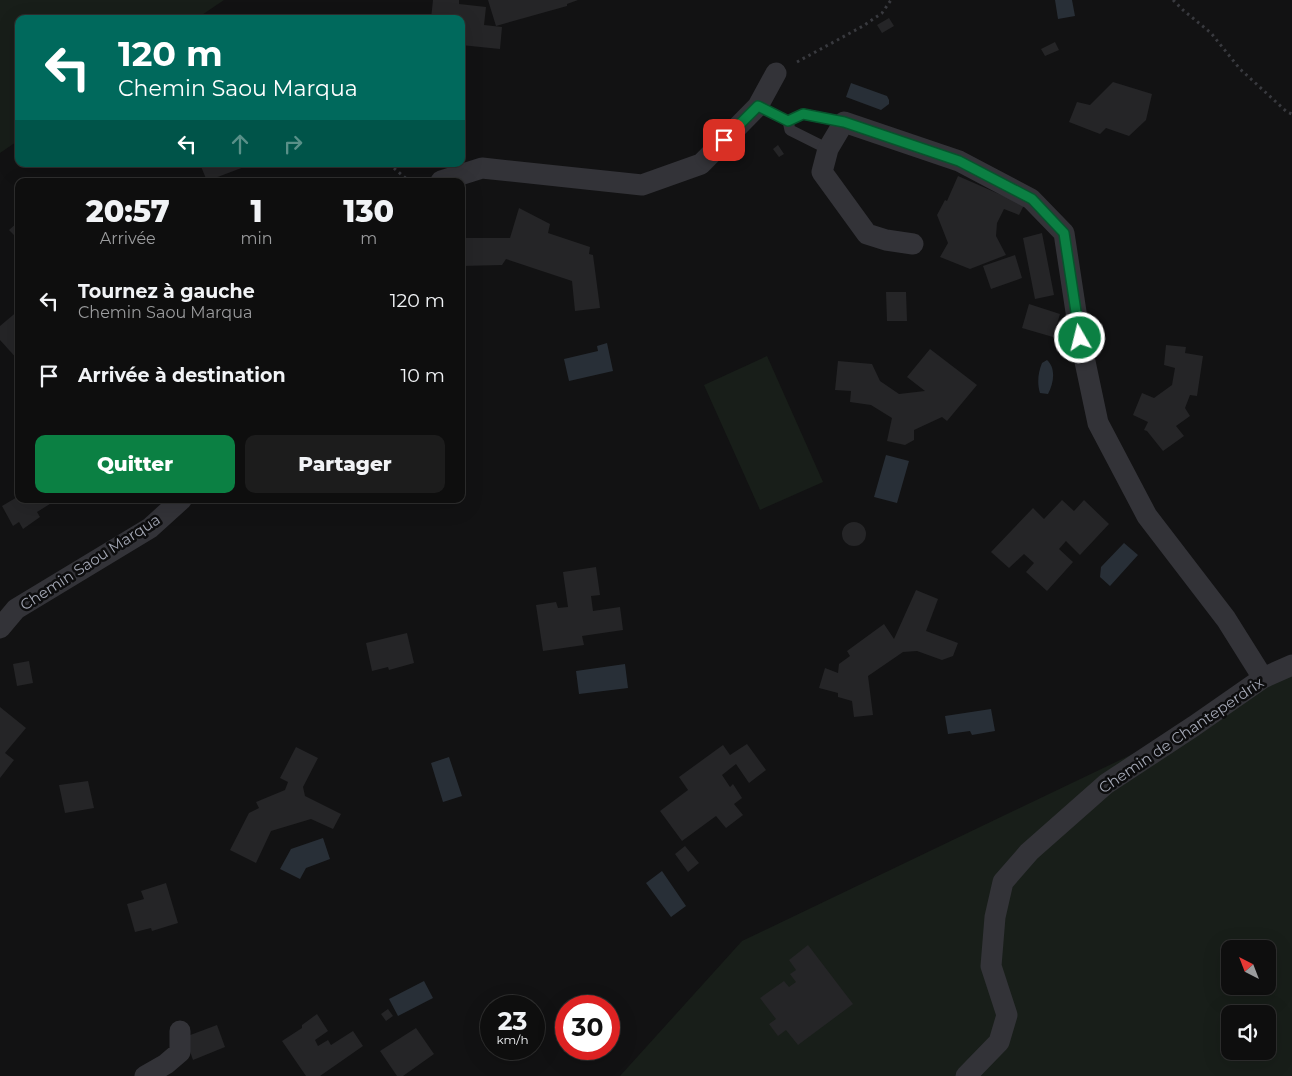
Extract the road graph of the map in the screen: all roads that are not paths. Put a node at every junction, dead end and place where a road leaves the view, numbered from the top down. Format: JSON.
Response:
{"nodes":[{"id":1,"x":776,"y":73,"type":"road end"},
{"id":2,"x":758,"y":106,"type":"junction"},
{"id":3,"x":788,"y":121,"type":"junction"},
{"id":4,"x":844,"y":122,"type":"junction"},
{"id":5,"x":828,"y":149,"type":"junction"},
{"id":6,"x":450,"y":178,"type":"edge"},
{"id":7,"x":913,"y":244,"type":"dead end"},
{"id":8,"x":178,"y":503,"type":"edge"},
{"id":9,"x":0,"y":628,"type":"edge"},
{"id":10,"x":1292,"y":665,"type":"edge"},
{"id":11,"x":1263,"y":678,"type":"junction"},
{"id":12,"x":180,"y":1031,"type":"dead end"},
{"id":13,"x":145,"y":1076,"type":"edge"},
{"id":14,"x":966,"y":1076,"type":"edge"}],
"edges":[{"from":1,"to":2,"type":"street"},
{"from":2,"to":3,"type":"lane"},
{"from":2,"to":6,"type":"street"},
{"from":3,"to":4,"type":"lane"},
{"from":3,"to":5,"type":"lane"},
{"from":4,"to":5,"type":"street"},
{"from":4,"to":11,"type":"street"},
{"from":5,"to":7,"type":"street"},
{"from":8,"to":9,"type":"street","name":"Chemin Saou Marqua"},
{"from":10,"to":11,"type":"street","name":"Chemin de Chanteperdrix"},
{"from":11,"to":14,"type":"street","name":"Chemin de Chanteperdrix"},
{"from":12,"to":13,"type":"street"}]}
